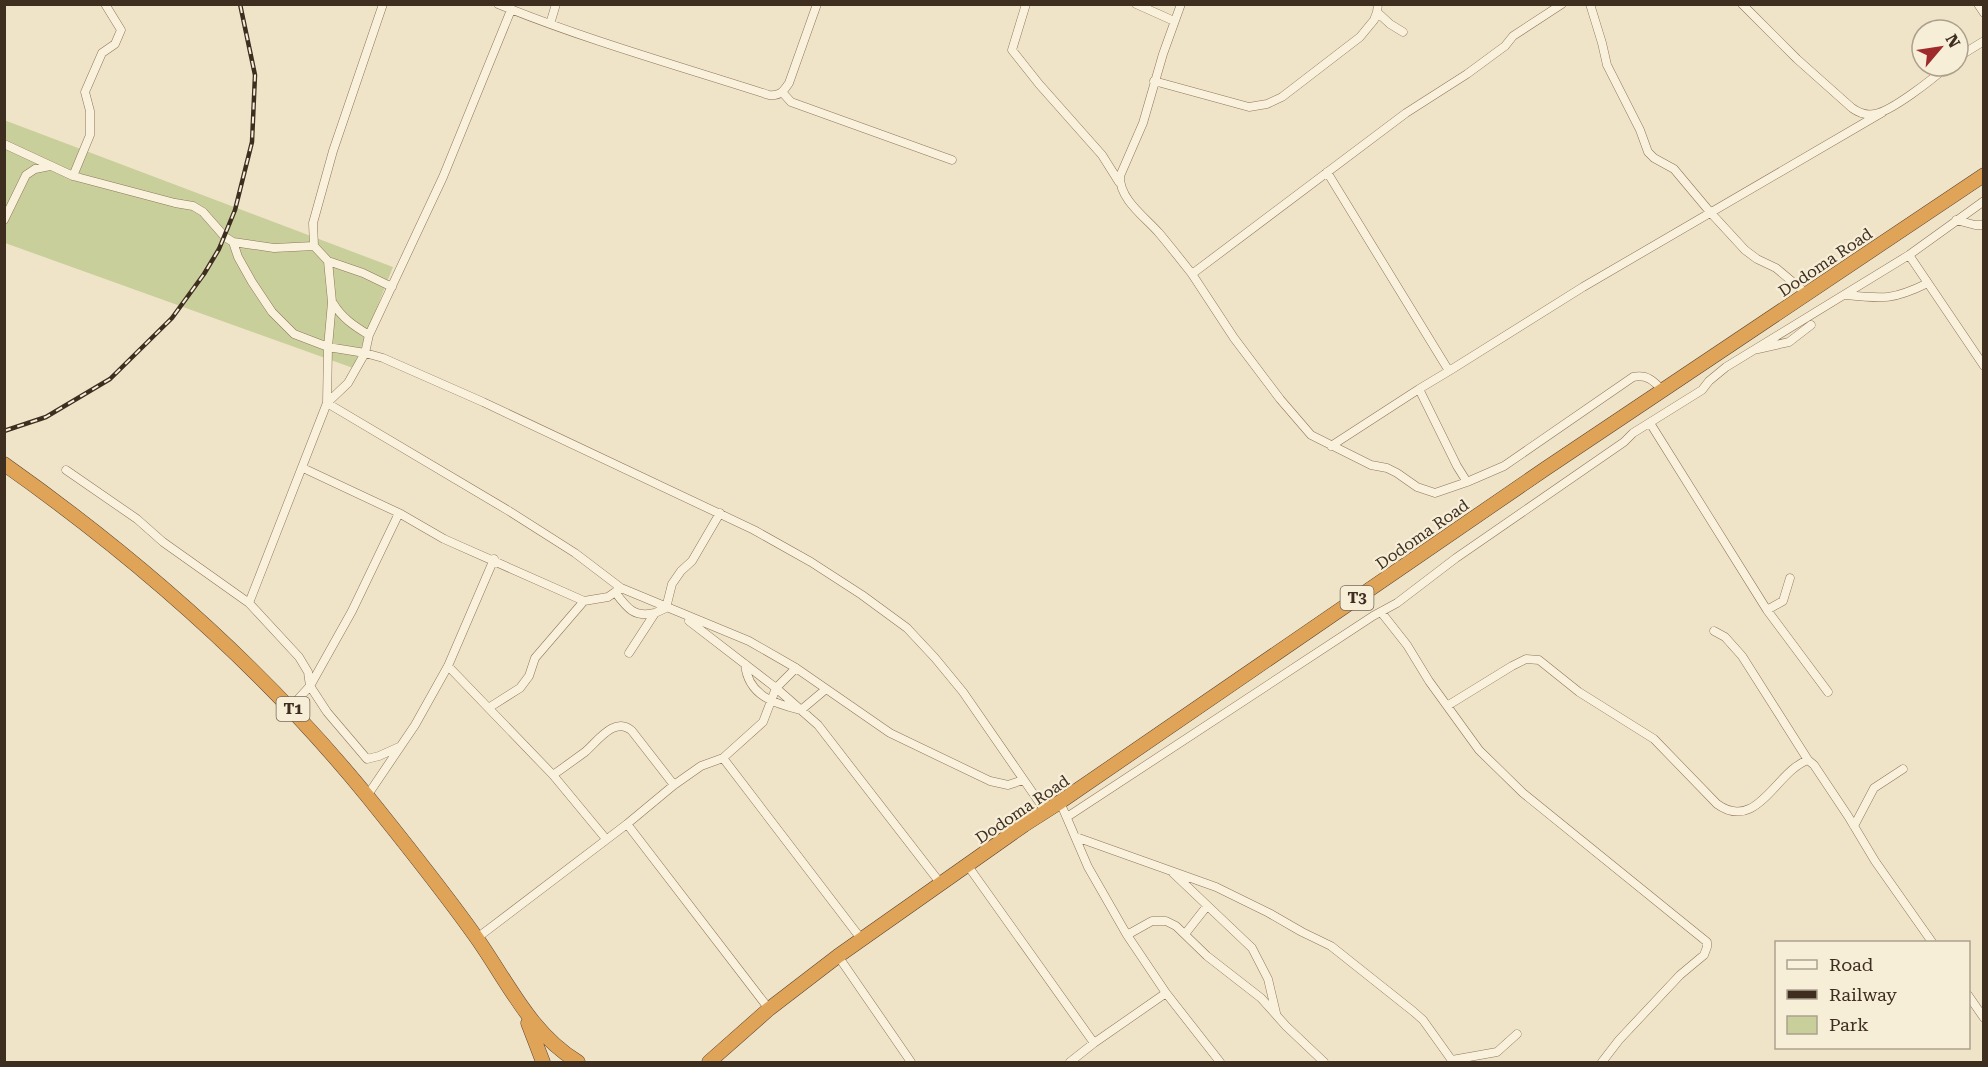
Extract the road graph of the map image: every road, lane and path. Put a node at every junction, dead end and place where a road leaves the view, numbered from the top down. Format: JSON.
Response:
{"nodes":[{"id":1,"x":105,"y":4,"type":"edge"},
{"id":2,"x":383,"y":4,"type":"edge"},
{"id":3,"x":498,"y":4,"type":"edge"},
{"id":4,"x":556,"y":4,"type":"edge"},
{"id":5,"x":817,"y":4,"type":"edge"},
{"id":6,"x":1026,"y":4,"type":"edge"},
{"id":7,"x":1136,"y":4,"type":"edge"},
{"id":8,"x":1180,"y":4,"type":"edge"},
{"id":9,"x":1562,"y":4,"type":"edge"},
{"id":10,"x":1590,"y":4,"type":"edge"},
{"id":11,"x":1742,"y":4,"type":"edge"},
{"id":12,"x":1978,"y":4,"type":"edge"},
{"id":13,"x":1378,"y":8,"type":"edge"},
{"id":14,"x":511,"y":10,"type":"junction"},
{"id":15,"x":1983,"y":13,"type":"edge"},
{"id":16,"x":1174,"y":21,"type":"junction"},
{"id":17,"x":550,"y":24,"type":"junction"},
{"id":18,"x":1403,"y":32,"type":"dead end"},
{"id":19,"x":1983,"y":41,"type":"edge"},
{"id":20,"x":1970,"y":49,"type":"edge"},
{"id":21,"x":1932,"y":78,"type":"edge"},
{"id":22,"x":1154,"y":81,"type":"junction"},
{"id":23,"x":782,"y":92,"type":"junction"},
{"id":24,"x":1883,"y":112,"type":"junction"},
{"id":25,"x":4,"y":144,"type":"edge"},
{"id":26,"x":23,"y":154,"type":"junction"},
{"id":27,"x":952,"y":160,"type":"dead end"},
{"id":28,"x":50,"y":166,"type":"junction"},
{"id":29,"x":1327,"y":172,"type":"junction"},
{"id":30,"x":26,"y":175,"type":"junction"},
{"id":31,"x":1983,"y":175,"type":"edge"},
{"id":32,"x":73,"y":176,"type":"junction"},
{"id":33,"x":1119,"y":184,"type":"junction"},
{"id":34,"x":1983,"y":201,"type":"edge"},
{"id":35,"x":1710,"y":212,"type":"junction"},
{"id":36,"x":4,"y":220,"type":"edge"},
{"id":37,"x":1956,"y":220,"type":"junction"},
{"id":38,"x":1983,"y":225,"type":"edge"},
{"id":39,"x":233,"y":242,"type":"junction"},
{"id":40,"x":314,"y":246,"type":"junction"},
{"id":41,"x":1909,"y":255,"type":"junction"},
{"id":42,"x":328,"y":261,"type":"junction"},
{"id":43,"x":1192,"y":274,"type":"junction"},
{"id":44,"x":1928,"y":283,"type":"junction"},
{"id":45,"x":392,"y":287,"type":"junction"},
{"id":46,"x":1807,"y":294,"type":"junction"},
{"id":47,"x":1846,"y":295,"type":"junction"},
{"id":48,"x":332,"y":302,"type":"junction"},
{"id":49,"x":1811,"y":325,"type":"dead end"},
{"id":50,"x":369,"y":335,"type":"junction"},
{"id":51,"x":328,"y":347,"type":"junction"},
{"id":52,"x":1754,"y":350,"type":"junction"},
{"id":53,"x":365,"y":352,"type":"junction"},
{"id":54,"x":1983,"y":366,"type":"edge"},
{"id":55,"x":1449,"y":371,"type":"junction"},
{"id":56,"x":1419,"y":389,"type":"junction"},
{"id":57,"x":1663,"y":392,"type":"junction"},
{"id":58,"x":327,"y":403,"type":"junction"},
{"id":59,"x":1650,"y":423,"type":"junction"},
{"id":60,"x":1331,"y":446,"type":"junction"},
{"id":61,"x":4,"y":464,"type":"edge"},
{"id":62,"x":303,"y":468,"type":"junction"},
{"id":63,"x":66,"y":470,"type":"dead end"},
{"id":64,"x":1467,"y":482,"type":"junction"},
{"id":65,"x":399,"y":513,"type":"junction"},
{"id":66,"x":720,"y":513,"type":"junction"},
{"id":67,"x":494,"y":560,"type":"junction"},
{"id":68,"x":1790,"y":578,"type":"dead end"},
{"id":69,"x":618,"y":590,"type":"junction"},
{"id":70,"x":584,"y":601,"type":"junction"},
{"id":71,"x":249,"y":603,"type":"junction"},
{"id":72,"x":666,"y":608,"type":"junction"},
{"id":73,"x":1767,"y":610,"type":"junction"},
{"id":74,"x":1381,"y":612,"type":"junction"},
{"id":75,"x":655,"y":613,"type":"junction"},
{"id":76,"x":679,"y":614,"type":"junction"},
{"id":77,"x":1714,"y":631,"type":"dead end"},
{"id":78,"x":628,"y":653,"type":"dead end"},
{"id":79,"x":745,"y":664,"type":"junction"},
{"id":80,"x":448,"y":666,"type":"junction"},
{"id":81,"x":796,"y":668,"type":"junction"},
{"id":82,"x":310,"y":686,"type":"junction"},
{"id":83,"x":776,"y":688,"type":"junction"},
{"id":84,"x":826,"y":689,"type":"junction"},
{"id":85,"x":1828,"y":692,"type":"dead end"},
{"id":86,"x":771,"y":702,"type":"junction"},
{"id":87,"x":1447,"y":706,"type":"junction"},
{"id":88,"x":291,"y":707,"type":"junction"},
{"id":89,"x":490,"y":707,"type":"junction"},
{"id":90,"x":801,"y":710,"type":"junction"},
{"id":91,"x":399,"y":747,"type":"junction"},
{"id":92,"x":723,"y":758,"type":"junction"},
{"id":93,"x":1808,"y":760,"type":"junction"},
{"id":94,"x":1903,"y":769,"type":"dead end"},
{"id":95,"x":553,"y":775,"type":"junction"},
{"id":96,"x":1023,"y":780,"type":"junction"},
{"id":97,"x":675,"y":785,"type":"junction"},
{"id":98,"x":367,"y":796,"type":"junction"},
{"id":99,"x":1060,"y":802,"type":"junction"},
{"id":100,"x":1046,"y":812,"type":"junction"},
{"id":101,"x":1067,"y":817,"type":"junction"},
{"id":102,"x":627,"y":824,"type":"junction"},
{"id":103,"x":1854,"y":826,"type":"junction"},
{"id":104,"x":1076,"y":837,"type":"junction"},
{"id":105,"x":606,"y":839,"type":"junction"},
{"id":106,"x":968,"y":866,"type":"junction"},
{"id":107,"x":1169,"y":869,"type":"junction"},
{"id":108,"x":941,"y":884,"type":"junction"},
{"id":109,"x":1207,"y":906,"type":"junction"},
{"id":110,"x":1185,"y":934,"type":"junction"},
{"id":111,"x":1127,"y":935,"type":"junction"},
{"id":112,"x":477,"y":939,"type":"junction"},
{"id":113,"x":862,"y":940,"type":"junction"},
{"id":114,"x":1931,"y":941,"type":"edge"},
{"id":115,"x":838,"y":956,"type":"junction"},
{"id":116,"x":1166,"y":993,"type":"junction"},
{"id":117,"x":1970,"y":998,"type":"edge"},
{"id":118,"x":769,"y":1009,"type":"junction"},
{"id":119,"x":523,"y":1010,"type":"junction"},
{"id":120,"x":1277,"y":1016,"type":"junction"},
{"id":121,"x":1983,"y":1018,"type":"edge"},
{"id":122,"x":740,"y":1034,"type":"junction"},
{"id":123,"x":1517,"y":1034,"type":"dead end"},
{"id":124,"x":1094,"y":1043,"type":"junction"},
{"id":125,"x":1453,"y":1061,"type":"edge"},
{"id":126,"x":543,"y":1062,"type":"edge"},
{"id":127,"x":579,"y":1062,"type":"edge"},
{"id":128,"x":696,"y":1062,"type":"edge"},
{"id":129,"x":709,"y":1062,"type":"edge"},
{"id":130,"x":911,"y":1062,"type":"edge"},
{"id":131,"x":1070,"y":1062,"type":"edge"},
{"id":132,"x":1220,"y":1062,"type":"edge"},
{"id":133,"x":1324,"y":1062,"type":"edge"},
{"id":134,"x":1602,"y":1062,"type":"edge"}],
"edges":[{"from":1,"to":32,"type":"street"},
{"from":2,"to":40,"type":"street"},
{"from":3,"to":14,"type":"street"},
{"from":4,"to":17,"type":"street"},
{"from":5,"to":23,"type":"street"},
{"from":6,"to":33,"type":"street"},
{"from":7,"to":16,"type":"street"},
{"from":8,"to":16,"type":"street"},
{"from":9,"to":29,"type":"street"},
{"from":10,"to":35,"type":"street"},
{"from":11,"to":24,"type":"street"},
{"from":12,"to":15,"type":"street"},
{"from":13,"to":18,"type":"street"},
{"from":13,"to":22,"type":"street"},
{"from":14,"to":17,"type":"street"},
{"from":14,"to":45,"type":"street"},
{"from":16,"to":22,"type":"street"},
{"from":17,"to":23,"type":"street"},
{"from":19,"to":20,"type":"street"},
{"from":21,"to":24,"type":"street"},
{"from":22,"to":33,"type":"street"},
{"from":23,"to":27,"type":"street"},
{"from":24,"to":35,"type":"street"},
{"from":25,"to":26,"type":"street"},
{"from":26,"to":28,"type":"street"},
{"from":26,"to":30,"type":"street"},
{"from":28,"to":30,"type":"street"},
{"from":28,"to":32,"type":"street"},
{"from":29,"to":43,"type":"street"},
{"from":29,"to":55,"type":"street"},
{"from":30,"to":36,"type":"street"},
{"from":31,"to":46,"type":"highway","name":"Dodoma Road","number":"T3"},
{"from":32,"to":39,"type":"street"},
{"from":33,"to":43,"type":"street"},
{"from":34,"to":37,"type":"street"},
{"from":35,"to":46,"type":"street"},
{"from":35,"to":55,"type":"street"},
{"from":37,"to":38,"type":"street"},
{"from":37,"to":41,"type":"street"},
{"from":39,"to":40,"type":"street"},
{"from":39,"to":51,"type":"street"},
{"from":40,"to":42,"type":"street"},
{"from":41,"to":44,"type":"street"},
{"from":41,"to":47,"type":"street"},
{"from":42,"to":45,"type":"street"},
{"from":42,"to":48,"type":"street"},
{"from":43,"to":60,"type":"street"},
{"from":44,"to":47,"type":"street"},
{"from":44,"to":54,"type":"street"},
{"from":45,"to":50,"type":"street"},
{"from":46,"to":57,"type":"highway","name":"Dodoma Road","number":"T3"},
{"from":47,"to":52,"type":"street"},
{"from":48,"to":50,"type":"street"},
{"from":48,"to":51,"type":"street"},
{"from":49,"to":52,"type":"street"},
{"from":50,"to":53,"type":"street"},
{"from":51,"to":53,"type":"street"},
{"from":51,"to":58,"type":"street"},
{"from":52,"to":59,"type":"street"},
{"from":53,"to":58,"type":"street"},
{"from":53,"to":66,"type":"street"},
{"from":55,"to":56,"type":"street"},
{"from":56,"to":60,"type":"street"},
{"from":56,"to":64,"type":"street"},
{"from":57,"to":64,"type":"street"},
{"from":57,"to":99,"type":"highway","name":"Dodoma Road","number":"T3"},
{"from":58,"to":62,"type":"street"},
{"from":58,"to":69,"type":"street"},
{"from":59,"to":73,"type":"street"},
{"from":59,"to":74,"type":"street"},
{"from":60,"to":64,"type":"street"},
{"from":61,"to":88,"type":"highway","number":"T1"},
{"from":62,"to":65,"type":"street"},
{"from":62,"to":71,"type":"street"},
{"from":63,"to":71,"type":"street"},
{"from":65,"to":67,"type":"street"},
{"from":65,"to":82,"type":"street"},
{"from":66,"to":72,"type":"street"},
{"from":66,"to":96,"type":"street"},
{"from":67,"to":70,"type":"street"},
{"from":67,"to":80,"type":"street"},
{"from":68,"to":73,"type":"street"},
{"from":69,"to":70,"type":"street"},
{"from":69,"to":72,"type":"street"},
{"from":69,"to":75,"type":"street"},
{"from":70,"to":89,"type":"street"},
{"from":71,"to":82,"type":"street"},
{"from":72,"to":75,"type":"street"},
{"from":72,"to":76,"type":"street"},
{"from":73,"to":85,"type":"street"},
{"from":74,"to":87,"type":"street"},
{"from":74,"to":101,"type":"street"},
{"from":75,"to":78,"type":"street"},
{"from":76,"to":79,"type":"street"},
{"from":76,"to":81,"type":"street"},
{"from":77,"to":93,"type":"street"},
{"from":79,"to":83,"type":"street"},
{"from":79,"to":86,"type":"street"},
{"from":80,"to":89,"type":"street"},
{"from":80,"to":91,"type":"street"},
{"from":81,"to":83,"type":"street"},
{"from":81,"to":84,"type":"street"},
{"from":82,"to":88,"type":"street"},
{"from":82,"to":91,"type":"street"},
{"from":83,"to":86,"type":"street"},
{"from":83,"to":90,"type":"street"},
{"from":84,"to":90,"type":"street"},
{"from":84,"to":96,"type":"street"},
{"from":86,"to":90,"type":"street"},
{"from":86,"to":92,"type":"street"},
{"from":87,"to":93,"type":"street"},
{"from":87,"to":134,"type":"street"},
{"from":88,"to":98,"type":"highway","number":"T1"},
{"from":89,"to":95,"type":"street"},
{"from":90,"to":108,"type":"street"},
{"from":91,"to":98,"type":"street"},
{"from":92,"to":97,"type":"street"},
{"from":92,"to":113,"type":"street"},
{"from":93,"to":103,"type":"street"},
{"from":94,"to":103,"type":"street"},
{"from":95,"to":97,"type":"street"},
{"from":95,"to":105,"type":"street"},
{"from":96,"to":100,"type":"street"},
{"from":97,"to":102,"type":"street"},
{"from":98,"to":112,"type":"highway","number":"T1"},
{"from":99,"to":100,"type":"highway","name":"Dodoma Road","number":"T3"},
{"from":99,"to":101,"type":"street"},
{"from":100,"to":106,"type":"highway","name":"Dodoma Road","number":"T3"},
{"from":101,"to":104,"type":"street"},
{"from":102,"to":105,"type":"street"},
{"from":102,"to":118,"type":"street"},
{"from":103,"to":114,"type":"street"},
{"from":104,"to":107,"type":"street"},
{"from":104,"to":111,"type":"street"},
{"from":105,"to":112,"type":"street"},
{"from":106,"to":108,"type":"highway","name":"Dodoma Road","number":"T3"},
{"from":106,"to":124,"type":"street"},
{"from":107,"to":109,"type":"street"},
{"from":107,"to":125,"type":"street"},
{"from":108,"to":113,"type":"highway","name":"Dodoma Road","number":"T3"},
{"from":109,"to":110,"type":"street"},
{"from":109,"to":120,"type":"street"},
{"from":110,"to":111,"type":"street"},
{"from":110,"to":120,"type":"street"},
{"from":111,"to":116,"type":"street"},
{"from":112,"to":119,"type":"highway","number":"T1"},
{"from":113,"to":115,"type":"highway","name":"Dodoma Road","number":"T3"},
{"from":115,"to":118,"type":"highway","name":"Dodoma Road","number":"T3"},
{"from":115,"to":130,"type":"street"},
{"from":116,"to":124,"type":"street"},
{"from":116,"to":132,"type":"street"},
{"from":117,"to":121,"type":"street"},
{"from":118,"to":122,"type":"highway","name":"Dodoma Road","number":"T3"},
{"from":119,"to":126,"type":"highway","number":"T1"},
{"from":119,"to":127,"type":"highway","number":"T1"},
{"from":120,"to":133,"type":"street"},
{"from":122,"to":128,"type":"highway","name":"Dodoma Road","number":"T3"},
{"from":122,"to":129,"type":"highway","name":"Dodoma Road","number":"T3"},
{"from":123,"to":125,"type":"street"},
{"from":124,"to":131,"type":"street"}]}
